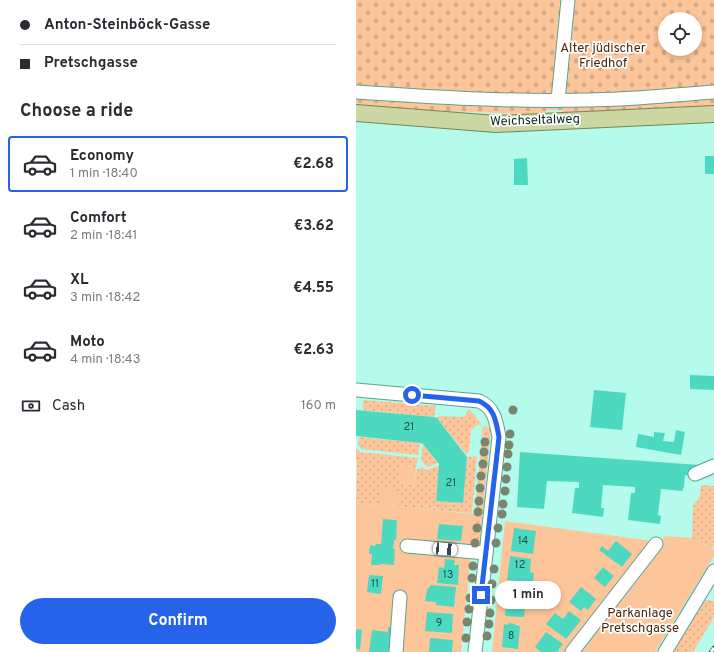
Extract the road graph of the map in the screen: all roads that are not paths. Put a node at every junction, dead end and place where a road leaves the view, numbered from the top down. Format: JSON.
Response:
{"nodes":[{"id":1,"x":568,"y":0,"type":"edge"},
{"id":2,"x":356,"y":92,"type":"edge"},
{"id":3,"x":714,"y":92,"type":"edge"},
{"id":4,"x":558,"y":100,"type":"junction"},
{"id":5,"x":356,"y":113,"type":"edge"},
{"id":6,"x":714,"y":114,"type":"edge"},
{"id":7,"x":356,"y":390,"type":"edge"},
{"id":8,"x":714,"y":466,"type":"edge"},
{"id":9,"x":695,"y":474,"type":"dead end"},
{"id":10,"x":656,"y":544,"type":"dead end"},
{"id":11,"x":407,"y":546,"type":"dead end"},
{"id":12,"x":486,"y":553,"type":"junction"},
{"id":13,"x":714,"y":571,"type":"edge"},
{"id":14,"x":400,"y":597,"type":"dead end"},
{"id":15,"x":396,"y":652,"type":"edge"},
{"id":16,"x":475,"y":652,"type":"edge"},
{"id":17,"x":572,"y":652,"type":"edge"},
{"id":18,"x":666,"y":652,"type":"edge"}],
"edges":[{"from":1,"to":4,"type":"street"},
{"from":2,"to":4,"type":"street"},
{"from":3,"to":4,"type":"street"},
{"from":5,"to":6,"type":"main road","name":"Weichseltalweg"},
{"from":7,"to":12,"type":"street"},
{"from":8,"to":9,"type":"street"},
{"from":10,"to":17,"type":"street"},
{"from":11,"to":12,"type":"street"},
{"from":12,"to":16,"type":"street"},
{"from":13,"to":18,"type":"street"},
{"from":14,"to":15,"type":"street"}]}
